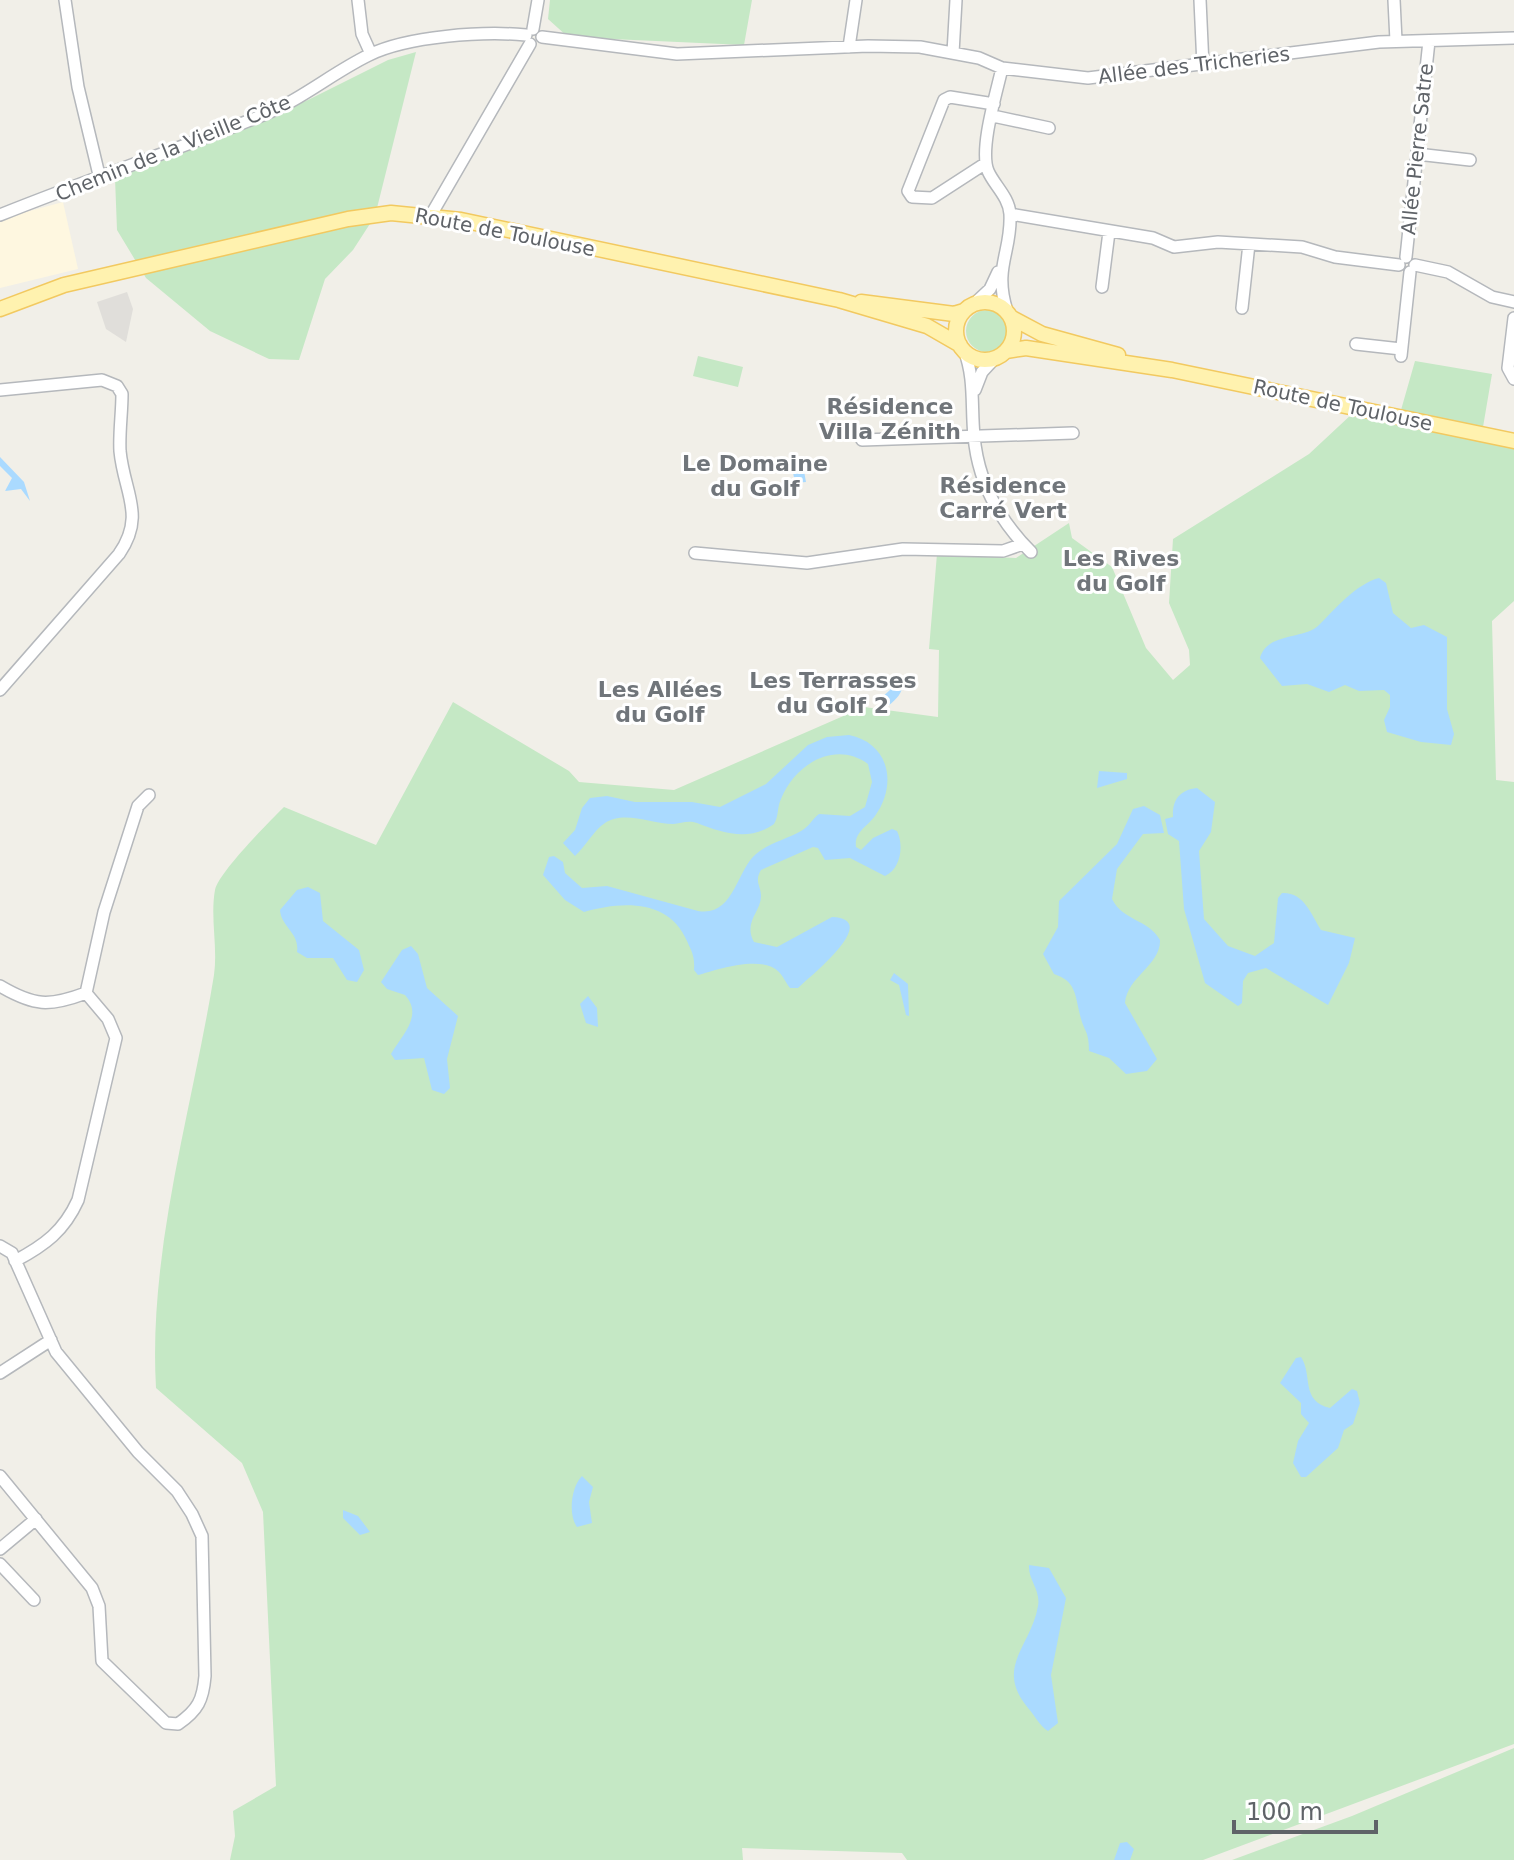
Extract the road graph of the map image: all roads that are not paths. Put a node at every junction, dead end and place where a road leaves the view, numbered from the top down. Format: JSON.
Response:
{"nodes":[{"id":1,"x":65,"y":0,"type":"edge"},
{"id":2,"x":358,"y":0,"type":"edge"},
{"id":3,"x":538,"y":0,"type":"edge"},
{"id":4,"x":856,"y":0,"type":"edge"},
{"id":5,"x":956,"y":0,"type":"edge"},
{"id":6,"x":1200,"y":0,"type":"edge"},
{"id":7,"x":1394,"y":0,"type":"edge"},
{"id":8,"x":533,"y":36,"type":"junction"},
{"id":9,"x":1514,"y":38,"type":"edge"},
{"id":10,"x":1396,"y":41,"type":"junction"},
{"id":11,"x":1429,"y":41,"type":"junction"},
{"id":12,"x":849,"y":47,"type":"junction"},
{"id":13,"x":953,"y":53,"type":"junction"},
{"id":14,"x":371,"y":54,"type":"junction"},
{"id":15,"x":1203,"y":66,"type":"junction"},
{"id":16,"x":1002,"y":68,"type":"junction"},
{"id":17,"x":994,"y":110,"type":"junction"},
{"id":18,"x":1049,"y":128,"type":"dead end"},
{"id":19,"x":1417,"y":154,"type":"junction"},
{"id":20,"x":1470,"y":160,"type":"dead end"},
{"id":21,"x":986,"y":163,"type":"junction"},
{"id":22,"x":100,"y":179,"type":"junction"},
{"id":23,"x":1010,"y":214,"type":"junction"},
{"id":24,"x":0,"y":215,"type":"edge"},
{"id":25,"x":431,"y":215,"type":"junction"},
{"id":26,"x":1109,"y":232,"type":"junction"},
{"id":27,"x":1249,"y":244,"type":"junction"},
{"id":28,"x":1408,"y":265,"type":"junction"},
{"id":29,"x":1000,"y":268,"type":"junction"},
{"id":30,"x":78,"y":284,"type":"junction"},
{"id":31,"x":1102,"y":287,"type":"dead end"},
{"id":32,"x":839,"y":300,"type":"junction"},
{"id":33,"x":1514,"y":303,"type":"edge"},
{"id":34,"x":969,"y":307,"type":"junction"},
{"id":35,"x":1242,"y":308,"type":"dead end"},
{"id":36,"x":0,"y":309,"type":"edge"},
{"id":37,"x":1009,"y":314,"type":"junction"},
{"id":38,"x":1514,"y":318,"type":"edge"},
{"id":39,"x":0,"y":322,"type":"edge"},
{"id":40,"x":1356,"y":344,"type":"dead end"},
{"id":41,"x":962,"y":347,"type":"junction"},
{"id":42,"x":1000,"y":355,"type":"junction"},
{"id":43,"x":1172,"y":370,"type":"junction"},
{"id":44,"x":1514,"y":379,"type":"edge"},
{"id":45,"x":0,"y":390,"type":"edge"},
{"id":46,"x":973,"y":398,"type":"junction"},
{"id":47,"x":1073,"y":433,"type":"dead end"},
{"id":48,"x":974,"y":439,"type":"junction"},
{"id":49,"x":862,"y":440,"type":"dead end"},
{"id":50,"x":1514,"y":441,"type":"edge"},
{"id":51,"x":695,"y":553,"type":"dead end"},
{"id":52,"x":0,"y":690,"type":"edge"},
{"id":53,"x":149,"y":795,"type":"dead end"},
{"id":54,"x":0,"y":986,"type":"edge"},
{"id":55,"x":86,"y":993,"type":"junction"},
{"id":56,"x":0,"y":1246,"type":"edge"},
{"id":57,"x":15,"y":1261,"type":"junction"},
{"id":58,"x":51,"y":1340,"type":"junction"},
{"id":59,"x":0,"y":1373,"type":"edge"},
{"id":60,"x":0,"y":1476,"type":"edge"},
{"id":61,"x":36,"y":1519,"type":"junction"},
{"id":62,"x":0,"y":1549,"type":"edge"},
{"id":63,"x":0,"y":1564,"type":"edge"},
{"id":64,"x":34,"y":1600,"type":"dead end"}],
"edges":[{"from":1,"to":22,"type":"street"},
{"from":2,"to":14,"type":"street"},
{"from":3,"to":8,"type":"street"},
{"from":4,"to":12,"type":"street"},
{"from":5,"to":13,"type":"street"},
{"from":6,"to":15,"type":"street"},
{"from":7,"to":10,"type":"street"},
{"from":8,"to":12,"type":"street","name":"Allée des Tricheries"},
{"from":8,"to":14,"type":"street","name":"Chemin de la Vieille Côte"},
{"from":8,"to":25,"type":"street"},
{"from":9,"to":11,"type":"street","name":"Allée des Tricheries"},
{"from":10,"to":11,"type":"street","name":"Allée des Tricheries"},
{"from":10,"to":15,"type":"street","name":"Allée des Tricheries"},
{"from":11,"to":19,"type":"street","name":"Allée Pierre Satre"},
{"from":12,"to":13,"type":"street","name":"Allée des Tricheries"},
{"from":13,"to":16,"type":"street","name":"Allée des Tricheries"},
{"from":14,"to":22,"type":"street","name":"Chemin de la Vieille Côte"},
{"from":15,"to":16,"type":"street","name":"Allée des Tricheries"},
{"from":16,"to":17,"type":"street"},
{"from":17,"to":18,"type":"street"},
{"from":17,"to":21,"type":"street"},
{"from":17,"to":21,"type":"street"},
{"from":19,"to":20,"type":"street"},
{"from":19,"to":28,"type":"street","name":"Allée Pierre Satre"},
{"from":21,"to":23,"type":"street"},
{"from":22,"to":24,"type":"street","name":"Chemin de la Vieille Côte"},
{"from":23,"to":26,"type":"street"},
{"from":23,"to":29,"type":"street"},
{"from":25,"to":30,"type":"main road","name":"Route de Toulouse"},
{"from":25,"to":32,"type":"main road","name":"Route de Toulouse"},
{"from":26,"to":27,"type":"street"},
{"from":26,"to":31,"type":"street"},
{"from":27,"to":28,"type":"street"},
{"from":27,"to":35,"type":"street"},
{"from":28,"to":33,"type":"street"},
{"from":28,"to":40,"type":"street","name":"Allée Pierre Satre"},
{"from":29,"to":34,"type":"street"},
{"from":29,"to":37,"type":"street"},
{"from":30,"to":36,"type":"main road","name":"Route de Toulouse"},
{"from":30,"to":39,"type":"main road","name":"Route de Toulouse"},
{"from":32,"to":34,"type":"main road","name":"Route de Toulouse"},
{"from":32,"to":41,"type":"main road","name":"Route de Toulouse"},
{"from":34,"to":37,"type":"main road"},
{"from":34,"to":41,"type":"main road"},
{"from":37,"to":42,"type":"main road"},
{"from":37,"to":43,"type":"main road","name":"Route de Toulouse"},
{"from":38,"to":44,"type":"street"},
{"from":41,"to":42,"type":"main road"},
{"from":41,"to":46,"type":"street"},
{"from":42,"to":43,"type":"main road","name":"Route de Toulouse"},
{"from":42,"to":46,"type":"street"},
{"from":43,"to":50,"type":"main road","name":"Route de Toulouse"},
{"from":45,"to":52,"type":"street"},
{"from":46,"to":48,"type":"street"},
{"from":47,"to":48,"type":"street"},
{"from":48,"to":49,"type":"street"},
{"from":48,"to":51,"type":"street"},
{"from":53,"to":55,"type":"street"},
{"from":54,"to":55,"type":"street"},
{"from":55,"to":57,"type":"street"},
{"from":56,"to":57,"type":"street"},
{"from":57,"to":58,"type":"street"},
{"from":58,"to":59,"type":"street"},
{"from":58,"to":61,"type":"street"},
{"from":60,"to":61,"type":"street"},
{"from":61,"to":62,"type":"street"},
{"from":63,"to":64,"type":"street"}]}
